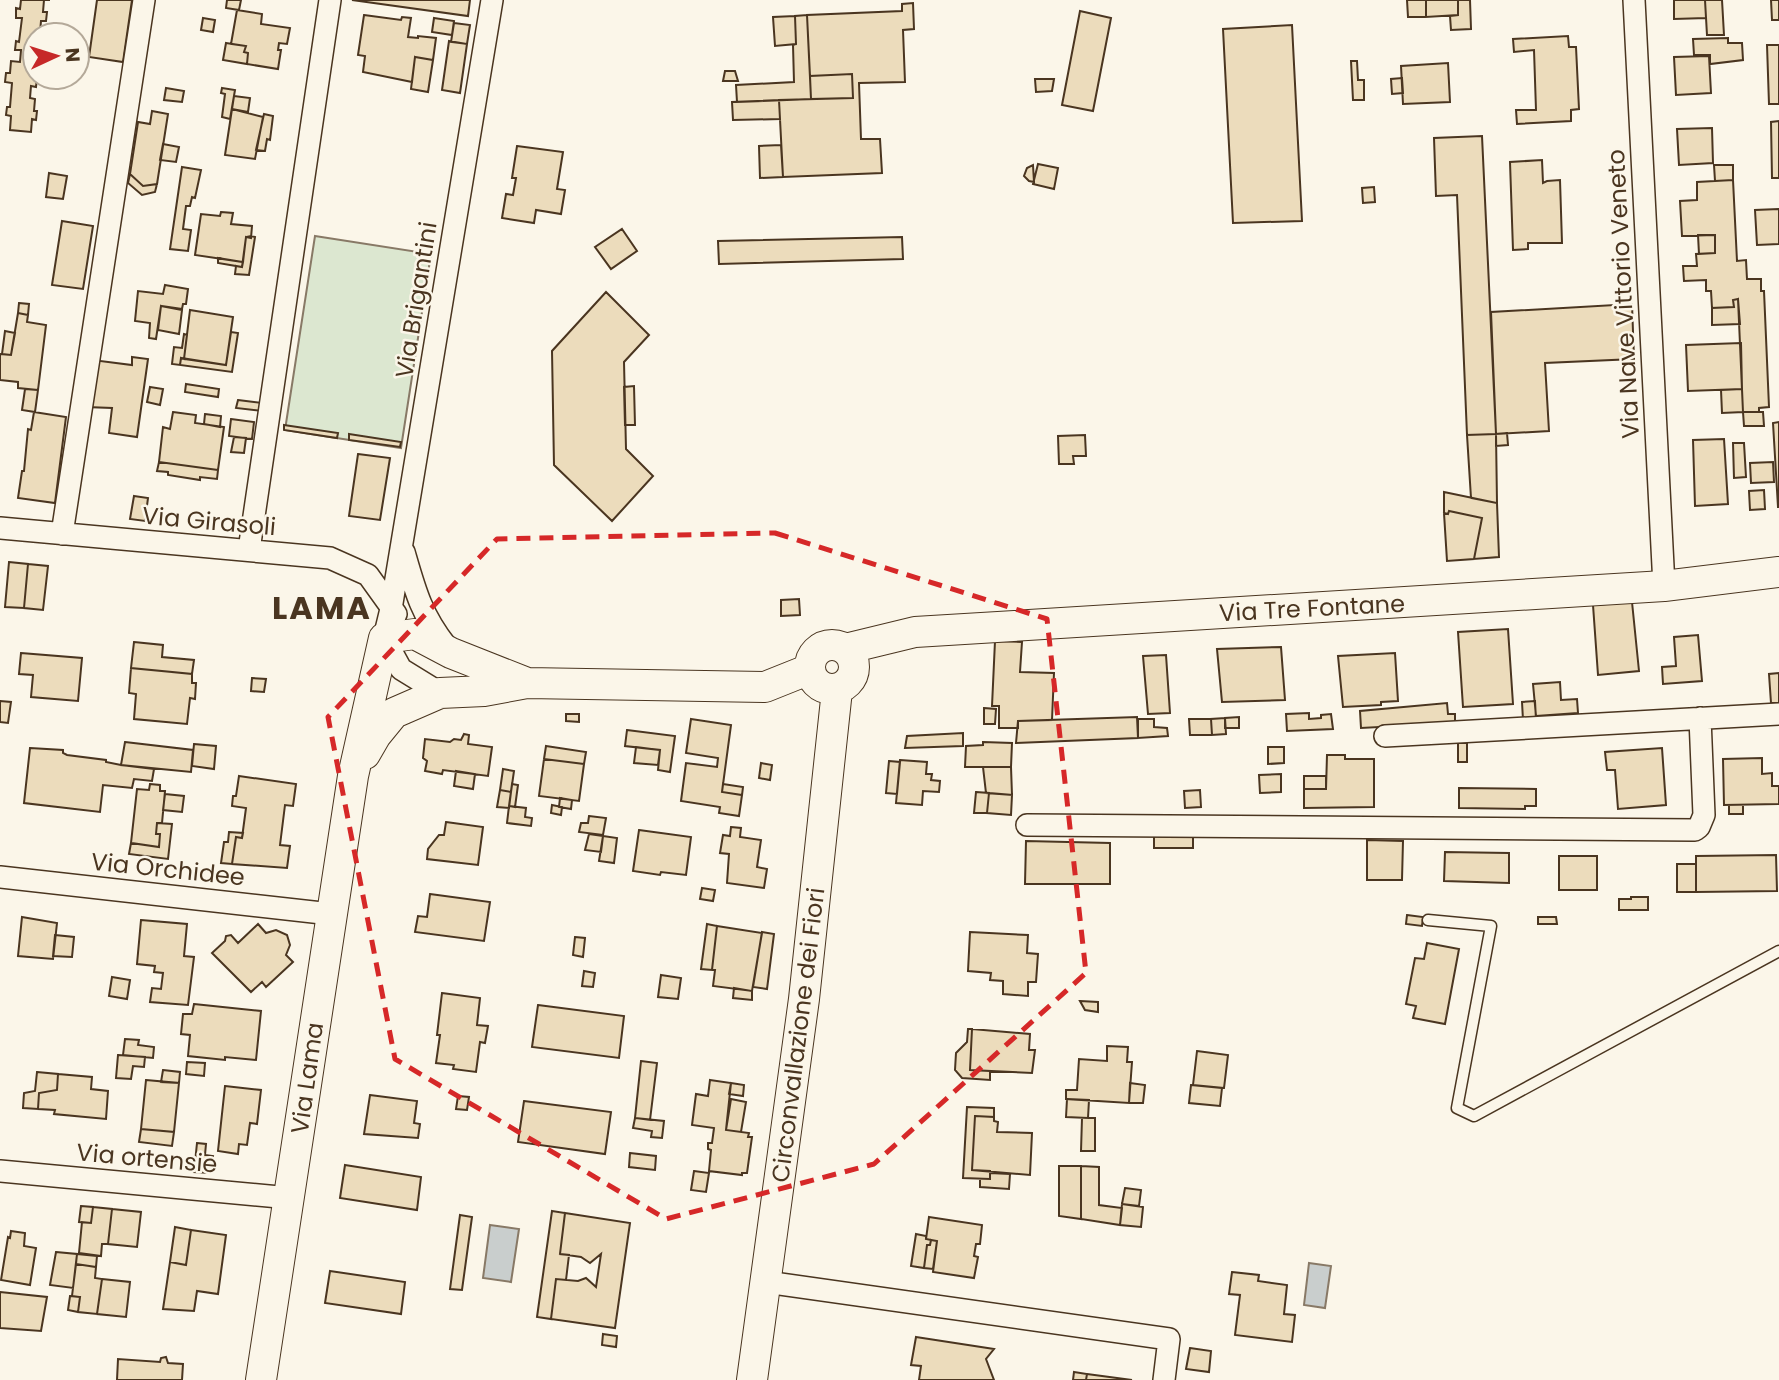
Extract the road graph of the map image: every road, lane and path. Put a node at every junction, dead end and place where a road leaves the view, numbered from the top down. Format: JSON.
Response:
{"nodes":[{"id":1,"x":144,"y":0,"type":"edge"},
{"id":2,"x":330,"y":0,"type":"edge"},
{"id":3,"x":492,"y":0,"type":"edge"},
{"id":4,"x":1634,"y":0,"type":"edge"},
{"id":5,"x":0,"y":528,"type":"edge"},
{"id":6,"x":62,"y":534,"type":"junction"},
{"id":7,"x":402,"y":546,"type":"junction"},
{"id":8,"x":249,"y":550,"type":"junction"},
{"id":9,"x":1779,"y":572,"type":"edge"},
{"id":10,"x":1664,"y":586,"type":"junction"},
{"id":11,"x":391,"y":609,"type":"junction"},
{"id":12,"x":415,"y":634,"type":"junction"},
{"id":13,"x":384,"y":638,"type":"junction"},
{"id":14,"x":845,"y":649,"type":"junction"},
{"id":15,"x":451,"y":653,"type":"junction"},
{"id":16,"x":810,"y":669,"type":"junction"},
{"id":17,"x":527,"y":683,"type":"junction"},
{"id":18,"x":838,"y":690,"type":"junction"},
{"id":19,"x":440,"y":693,"type":"junction"},
{"id":20,"x":1779,"y":714,"type":"edge"},
{"id":21,"x":1700,"y":718,"type":"junction"},
{"id":22,"x":1385,"y":736,"type":"dead end"},
{"id":23,"x":353,"y":776,"type":"junction"},
{"id":24,"x":1027,"y":825,"type":"dead end"},
{"id":25,"x":0,"y":877,"type":"edge"},
{"id":26,"x":331,"y":914,"type":"junction"},
{"id":27,"x":1428,"y":920,"type":"dead end"},
{"id":28,"x":1779,"y":951,"type":"edge"},
{"id":29,"x":0,"y":1171,"type":"edge"},
{"id":30,"x":290,"y":1198,"type":"junction"},
{"id":31,"x":766,"y":1282,"type":"junction"},
{"id":32,"x":261,"y":1380,"type":"edge"},
{"id":33,"x":752,"y":1380,"type":"edge"},
{"id":34,"x":1164,"y":1380,"type":"edge"}],
"edges":[{"from":1,"to":6,"type":"street"},
{"from":2,"to":8,"type":"street"},
{"from":3,"to":7,"type":"street","name":"Via Brigantini"},
{"from":4,"to":10,"type":"street","name":"Via Nave Vittorio Veneto"},
{"from":5,"to":6,"type":"street","name":"Via Girasoli"},
{"from":6,"to":8,"type":"street","name":"Via Girasoli"},
{"from":7,"to":11,"type":"street","name":"Via Brigantini"},
{"from":7,"to":15,"type":"street"},
{"from":8,"to":11,"type":"street","name":"Via Girasoli"},
{"from":9,"to":10,"type":"street","name":"Via Tre Fontane"},
{"from":10,"to":14,"type":"street","name":"Via Tre Fontane"},
{"from":11,"to":12,"type":"street","name":"Via Girasoli"},
{"from":11,"to":13,"type":"street","name":"Via Brigantini"},
{"from":12,"to":13,"type":"street"},
{"from":12,"to":15,"type":"street"},
{"from":13,"to":19,"type":"street"},
{"from":13,"to":23,"type":"street","name":"Via Lama"},
{"from":14,"to":16,"type":"street"},
{"from":14,"to":18,"type":"street"},
{"from":15,"to":17,"type":"street"},
{"from":16,"to":17,"type":"street"},
{"from":16,"to":18,"type":"street"},
{"from":17,"to":19,"type":"street"},
{"from":18,"to":31,"type":"street","name":"Circonvallazione dei Fiori"},
{"from":19,"to":23,"type":"street"},
{"from":20,"to":21,"type":"street"},
{"from":21,"to":22,"type":"street"},
{"from":21,"to":24,"type":"street"},
{"from":23,"to":26,"type":"street","name":"Via Lama"},
{"from":25,"to":26,"type":"street","name":"Via Orchidee"},
{"from":26,"to":30,"type":"street","name":"Via Lama"},
{"from":27,"to":28,"type":"lane"},
{"from":29,"to":30,"type":"street","name":"Via ortensie"},
{"from":30,"to":32,"type":"street","name":"Via Lama"},
{"from":31,"to":33,"type":"street","name":"Circonvallazione dei Fiori"},
{"from":31,"to":34,"type":"street"}]}
